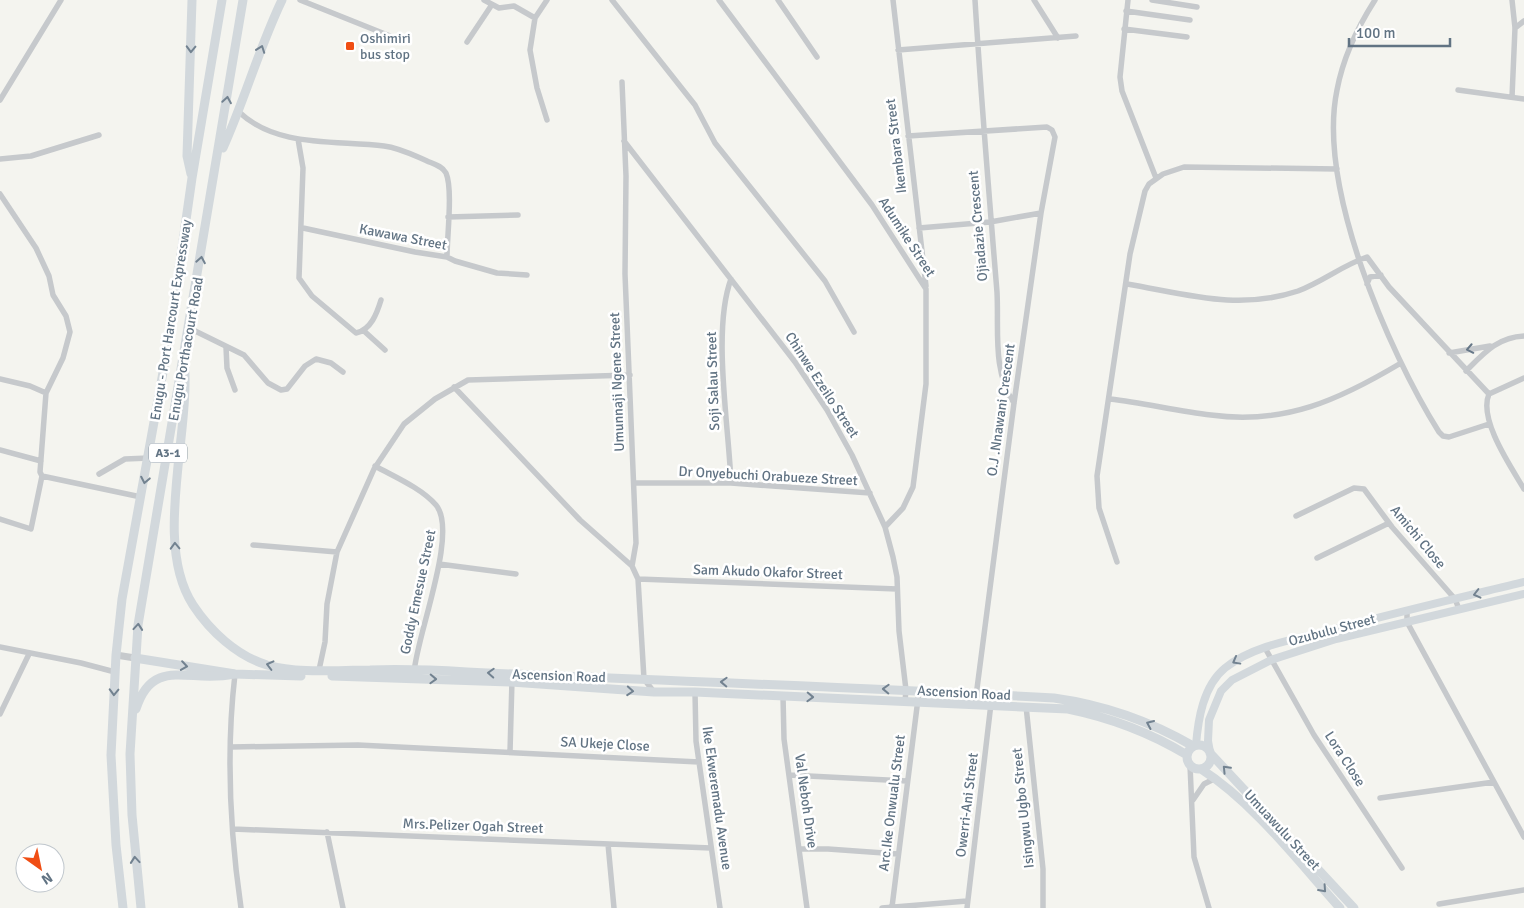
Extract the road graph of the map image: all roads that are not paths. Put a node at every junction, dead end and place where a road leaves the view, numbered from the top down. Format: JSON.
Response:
{"nodes":[{"id":1,"x":61,"y":0,"type":"edge"},
{"id":2,"x":192,"y":0,"type":"edge"},
{"id":3,"x":222,"y":0,"type":"edge"},
{"id":4,"x":243,"y":0,"type":"edge"},
{"id":5,"x":282,"y":0,"type":"edge"},
{"id":6,"x":300,"y":0,"type":"edge"},
{"id":7,"x":484,"y":0,"type":"edge"},
{"id":8,"x":547,"y":0,"type":"edge"},
{"id":9,"x":612,"y":0,"type":"edge"},
{"id":10,"x":719,"y":0,"type":"edge"},
{"id":11,"x":778,"y":0,"type":"edge"},
{"id":12,"x":893,"y":0,"type":"edge"},
{"id":13,"x":975,"y":0,"type":"edge"},
{"id":14,"x":1034,"y":0,"type":"edge"},
{"id":15,"x":1128,"y":0,"type":"edge"},
{"id":16,"x":1152,"y":0,"type":"edge"},
{"id":17,"x":1375,"y":0,"type":"edge"},
{"id":18,"x":1512,"y":0,"type":"edge"},
{"id":19,"x":492,"y":6,"type":"junction"},
{"id":20,"x":1197,"y":7,"type":"dead end"},
{"id":21,"x":1126,"y":11,"type":"junction"},
{"id":22,"x":535,"y":18,"type":"junction"},
{"id":23,"x":1190,"y":20,"type":"dead end"},
{"id":24,"x":1524,"y":21,"type":"edge"},
{"id":25,"x":1515,"y":28,"type":"junction"},
{"id":26,"x":1124,"y":29,"type":"junction"},
{"id":27,"x":1076,"y":36,"type":"dead end"},
{"id":28,"x":1188,"y":37,"type":"dead end"},
{"id":29,"x":1058,"y":38,"type":"junction"},
{"id":30,"x":400,"y":40,"type":"dead end"},
{"id":31,"x":467,"y":42,"type":"dead end"},
{"id":32,"x":978,"y":44,"type":"junction"},
{"id":33,"x":898,"y":50,"type":"junction"},
{"id":34,"x":817,"y":57,"type":"dead end"},
{"id":35,"x":622,"y":82,"type":"dead end"},
{"id":36,"x":1458,"y":90,"type":"dead end"},
{"id":37,"x":1512,"y":97,"type":"junction"},
{"id":38,"x":1524,"y":99,"type":"edge"},
{"id":39,"x":0,"y":100,"type":"edge"},
{"id":40,"x":239,"y":112,"type":"junction"},
{"id":41,"x":547,"y":120,"type":"dead end"},
{"id":42,"x":984,"y":132,"type":"junction"},
{"id":43,"x":99,"y":134,"type":"dead end"},
{"id":44,"x":908,"y":136,"type":"junction"},
{"id":45,"x":298,"y":139,"type":"junction"},
{"id":46,"x":624,"y":141,"type":"junction"},
{"id":47,"x":0,"y":159,"type":"edge"},
{"id":48,"x":218,"y":160,"type":"junction"},
{"id":49,"x":1337,"y":169,"type":"junction"},
{"id":50,"x":192,"y":178,"type":"junction"},
{"id":51,"x":1156,"y":178,"type":"junction"},
{"id":52,"x":0,"y":194,"type":"edge"},
{"id":53,"x":1041,"y":213,"type":"junction"},
{"id":54,"x":518,"y":215,"type":"dead end"},
{"id":55,"x":448,"y":217,"type":"junction"},
{"id":56,"x":990,"y":222,"type":"junction"},
{"id":57,"x":303,"y":228,"type":"junction"},
{"id":58,"x":919,"y":228,"type":"junction"},
{"id":59,"x":447,"y":256,"type":"junction"},
{"id":60,"x":1360,"y":260,"type":"junction"},
{"id":61,"x":527,"y":274,"type":"dead end"},
{"id":62,"x":1382,"y":275,"type":"junction"},
{"id":63,"x":731,"y":279,"type":"junction"},
{"id":64,"x":1127,"y":284,"type":"junction"},
{"id":65,"x":1367,"y":284,"type":"junction"},
{"id":66,"x":926,"y":289,"type":"junction"},
{"id":67,"x":381,"y":300,"type":"dead end"},
{"id":68,"x":189,"y":328,"type":"junction"},
{"id":69,"x":364,"y":331,"type":"junction"},
{"id":70,"x":854,"y":332,"type":"dead end"},
{"id":71,"x":1524,"y":336,"type":"edge"},
{"id":72,"x":1490,"y":346,"type":"junction"},
{"id":73,"x":226,"y":347,"type":"junction"},
{"id":74,"x":385,"y":350,"type":"dead end"},
{"id":75,"x":1449,"y":352,"type":"junction"},
{"id":76,"x":184,"y":356,"type":"junction"},
{"id":77,"x":1401,"y":364,"type":"junction"},
{"id":78,"x":1466,"y":371,"type":"junction"},
{"id":79,"x":343,"y":372,"type":"dead end"},
{"id":80,"x":630,"y":375,"type":"junction"},
{"id":81,"x":1524,"y":378,"type":"edge"},
{"id":82,"x":0,"y":379,"type":"edge"},
{"id":83,"x":454,"y":387,"type":"junction"},
{"id":84,"x":235,"y":390,"type":"dead end"},
{"id":85,"x":46,"y":393,"type":"junction"},
{"id":86,"x":1489,"y":394,"type":"junction"},
{"id":87,"x":1110,"y":399,"type":"junction"},
{"id":88,"x":1014,"y":403,"type":"junction"},
{"id":89,"x":1490,"y":424,"type":"junction"},
{"id":90,"x":0,"y":450,"type":"edge"},
{"id":91,"x":149,"y":458,"type":"junction"},
{"id":92,"x":41,"y":461,"type":"junction"},
{"id":93,"x":375,"y":466,"type":"junction"},
{"id":94,"x":99,"y":474,"type":"dead end"},
{"id":95,"x":42,"y":476,"type":"junction"},
{"id":96,"x":731,"y":483,"type":"junction"},
{"id":97,"x":634,"y":484,"type":"junction"},
{"id":98,"x":1524,"y":489,"type":"edge"},
{"id":99,"x":870,"y":493,"type":"junction"},
{"id":100,"x":141,"y":497,"type":"junction"},
{"id":101,"x":1296,"y":516,"type":"dead end"},
{"id":102,"x":0,"y":519,"type":"edge"},
{"id":103,"x":1389,"y":523,"type":"junction"},
{"id":104,"x":884,"y":527,"type":"junction"},
{"id":105,"x":252,"y":545,"type":"dead end"},
{"id":106,"x":337,"y":552,"type":"junction"},
{"id":107,"x":1317,"y":558,"type":"dead end"},
{"id":108,"x":1117,"y":562,"type":"dead end"},
{"id":109,"x":439,"y":564,"type":"junction"},
{"id":110,"x":632,"y":566,"type":"junction"},
{"id":111,"x":516,"y":574,"type":"dead end"},
{"id":112,"x":638,"y":579,"type":"junction"},
{"id":113,"x":1524,"y":582,"type":"edge"},
{"id":114,"x":897,"y":589,"type":"junction"},
{"id":115,"x":1524,"y":594,"type":"edge"},
{"id":116,"x":1455,"y":599,"type":"junction"},
{"id":117,"x":1458,"y":609,"type":"junction"},
{"id":118,"x":1407,"y":610,"type":"junction"},
{"id":119,"x":1407,"y":622,"type":"junction"},
{"id":120,"x":0,"y":647,"type":"edge"},
{"id":121,"x":1265,"y":648,"type":"junction"},
{"id":122,"x":29,"y":654,"type":"junction"},
{"id":123,"x":116,"y":655,"type":"junction"},
{"id":124,"x":136,"y":658,"type":"junction"},
{"id":125,"x":1271,"y":660,"type":"junction"},
{"id":126,"x":319,"y":670,"type":"junction"},
{"id":127,"x":115,"y":672,"type":"junction"},
{"id":128,"x":234,"y":674,"type":"junction"},
{"id":129,"x":414,"y":674,"type":"junction"},
{"id":130,"x":512,"y":678,"type":"junction"},
{"id":131,"x":644,"y":679,"type":"junction"},
{"id":132,"x":906,"y":690,"type":"junction"},
{"id":133,"x":919,"y":691,"type":"junction"},
{"id":134,"x":654,"y":692,"type":"junction"},
{"id":135,"x":695,"y":692,"type":"junction"},
{"id":136,"x":976,"y":694,"type":"junction"},
{"id":137,"x":783,"y":696,"type":"junction"},
{"id":138,"x":991,"y":700,"type":"junction"},
{"id":139,"x":905,"y":701,"type":"junction"},
{"id":140,"x":918,"y":702,"type":"junction"},
{"id":141,"x":975,"y":704,"type":"junction"},
{"id":142,"x":1026,"y":706,"type":"junction"},
{"id":143,"x":0,"y":714,"type":"edge"},
{"id":144,"x":132,"y":724,"type":"junction"},
{"id":145,"x":1194,"y":746,"type":"junction"},
{"id":146,"x":231,"y":747,"type":"junction"},
{"id":147,"x":510,"y":752,"type":"junction"},
{"id":148,"x":1210,"y":753,"type":"junction"},
{"id":149,"x":1187,"y":755,"type":"junction"},
{"id":150,"x":699,"y":762,"type":"junction"},
{"id":151,"x":1190,"y":766,"type":"junction"},
{"id":152,"x":1201,"y":769,"type":"junction"},
{"id":153,"x":789,"y":775,"type":"junction"},
{"id":154,"x":1216,"y":778,"type":"junction"},
{"id":155,"x":907,"y":781,"type":"junction"},
{"id":156,"x":1494,"y":782,"type":"junction"},
{"id":157,"x":1380,"y":798,"type":"dead end"},
{"id":158,"x":1192,"y":802,"type":"junction"},
{"id":159,"x":233,"y":829,"type":"junction"},
{"id":160,"x":327,"y":832,"type":"junction"},
{"id":161,"x":1524,"y":837,"type":"edge"},
{"id":162,"x":608,"y":844,"type":"junction"},
{"id":163,"x":711,"y":848,"type":"junction"},
{"id":164,"x":800,"y":849,"type":"junction"},
{"id":165,"x":898,"y":854,"type":"junction"},
{"id":166,"x":1402,"y":868,"type":"dead end"},
{"id":167,"x":1524,"y":890,"type":"edge"},
{"id":168,"x":968,"y":901,"type":"junction"},
{"id":169,"x":1439,"y":904,"type":"dead end"},
{"id":170,"x":892,"y":907,"type":"edge"},
{"id":171,"x":123,"y":908,"type":"edge"},
{"id":172,"x":141,"y":908,"type":"edge"},
{"id":173,"x":241,"y":908,"type":"edge"},
{"id":174,"x":343,"y":908,"type":"edge"},
{"id":175,"x":614,"y":908,"type":"edge"},
{"id":176,"x":720,"y":908,"type":"edge"},
{"id":177,"x":807,"y":908,"type":"edge"},
{"id":178,"x":882,"y":908,"type":"edge"},
{"id":179,"x":967,"y":908,"type":"edge"},
{"id":180,"x":1043,"y":908,"type":"edge"},
{"id":181,"x":1209,"y":908,"type":"edge"},
{"id":182,"x":1340,"y":908,"type":"edge"},
{"id":183,"x":1354,"y":908,"type":"edge"}],
"edges":[{"from":1,"to":39,"type":"street"},
{"from":2,"to":50,"type":"main road","one_way":true},
{"from":3,"to":50,"type":"main road","name":"Enugu - Port Harcourt Expressway","number":"A3-1"},
{"from":48,"to":4,"type":"main road","name":"Enugu Porthacourt Road","number":"A3-1","one_way":true},
{"from":40,"to":5,"type":"main road","one_way":true},
{"from":6,"to":30,"type":"street"},
{"from":7,"to":19,"type":"street"},
{"from":8,"to":22,"type":"street"},
{"from":9,"to":70,"type":"street"},
{"from":10,"to":66,"type":"street","name":"Adumike Street"},
{"from":11,"to":34,"type":"street"},
{"from":12,"to":33,"type":"street","name":"Ikembara Street"},
{"from":13,"to":32,"type":"street","name":"Ojiadazie Crescent"},
{"from":14,"to":29,"type":"street"},
{"from":15,"to":21,"type":"street"},
{"from":16,"to":20,"type":"street"},
{"from":17,"to":49,"type":"street"},
{"from":18,"to":25,"type":"street"},
{"from":19,"to":22,"type":"street"},
{"from":19,"to":31,"type":"street"},
{"from":21,"to":23,"type":"street"},
{"from":21,"to":26,"type":"street"},
{"from":22,"to":41,"type":"street"},
{"from":24,"to":25,"type":"street"},
{"from":25,"to":37,"type":"street"},
{"from":26,"to":28,"type":"street"},
{"from":26,"to":51,"type":"street"},
{"from":27,"to":29,"type":"street"},
{"from":29,"to":32,"type":"street"},
{"from":32,"to":33,"type":"street"},
{"from":32,"to":42,"type":"street","name":"Ojiadazie Crescent"},
{"from":33,"to":44,"type":"street","name":"Ikembara Street"},
{"from":35,"to":46,"type":"street","name":"Umunnaji Ngene Street"},
{"from":36,"to":37,"type":"street"},
{"from":37,"to":38,"type":"street"},
{"from":40,"to":45,"type":"street"},
{"from":40,"to":48,"type":"main road"},
{"from":42,"to":44,"type":"street"},
{"from":42,"to":53,"type":"street","name":"O.J .Nnawani Crescent"},
{"from":42,"to":56,"type":"street","name":"Ojiadazie Crescent"},
{"from":43,"to":47,"type":"street"},
{"from":44,"to":58,"type":"street","name":"Ikembara Street"},
{"from":45,"to":55,"type":"street"},
{"from":45,"to":57,"type":"street"},
{"from":46,"to":63,"type":"street","name":"Chinwe Ezeilo Street"},
{"from":46,"to":80,"type":"street","name":"Umunnaji Ngene Street"},
{"from":68,"to":48,"type":"main road","name":"Enugu Porthacourt Road","number":"A3-1","one_way":true},
{"from":49,"to":51,"type":"street"},
{"from":49,"to":60,"type":"street"},
{"from":50,"to":91,"type":"main road","name":"Enugu - Port Harcourt Expressway","number":"A3-1"},
{"from":51,"to":64,"type":"street"},
{"from":52,"to":85,"type":"street"},
{"from":53,"to":56,"type":"street"},
{"from":53,"to":88,"type":"street","name":"O.J .Nnawani Crescent"},
{"from":54,"to":55,"type":"street"},
{"from":55,"to":59,"type":"street"},
{"from":56,"to":58,"type":"street"},
{"from":56,"to":88,"type":"street","name":"Ojiadazie Crescent"},
{"from":57,"to":59,"type":"street","name":"Kawawa Street"},
{"from":57,"to":69,"type":"street"},
{"from":58,"to":66,"type":"street","name":"Ikembara Street"},
{"from":59,"to":61,"type":"street","name":"Kawawa Street"},
{"from":60,"to":62,"type":"street"},
{"from":60,"to":64,"type":"street"},
{"from":60,"to":65,"type":"street"},
{"from":62,"to":65,"type":"street"},
{"from":62,"to":75,"type":"street"},
{"from":63,"to":96,"type":"street","name":"Soji Salau Street"},
{"from":63,"to":99,"type":"street","name":"Chinwe Ezeilo Street"},
{"from":64,"to":87,"type":"street"},
{"from":65,"to":77,"type":"street"},
{"from":66,"to":104,"type":"street","name":"Adumike Street"},
{"from":67,"to":69,"type":"street"},
{"from":68,"to":73,"type":"street"},
{"from":68,"to":76,"type":"main road","name":"Enugu Porthacourt Road","number":"A3-1"},
{"from":69,"to":74,"type":"street"},
{"from":71,"to":72,"type":"street"},
{"from":72,"to":75,"type":"street","one_way":true},
{"from":72,"to":78,"type":"street"},
{"from":73,"to":79,"type":"street"},
{"from":73,"to":84,"type":"street"},
{"from":75,"to":78,"type":"street"},
{"from":124,"to":76,"type":"main road","name":"Enugu Porthacourt Road","number":"A3-1","one_way":true},
{"from":126,"to":76,"type":"main road","name":"Ascension Road","one_way":true},
{"from":77,"to":87,"type":"street"},
{"from":77,"to":89,"type":"street"},
{"from":78,"to":86,"type":"street"},
{"from":80,"to":83,"type":"street"},
{"from":80,"to":97,"type":"street","name":"Umunnaji Ngene Street"},
{"from":81,"to":86,"type":"street"},
{"from":82,"to":85,"type":"street"},
{"from":83,"to":93,"type":"street"},
{"from":83,"to":110,"type":"street"},
{"from":85,"to":92,"type":"street"},
{"from":86,"to":89,"type":"street"},
{"from":87,"to":108,"type":"street"},
{"from":88,"to":136,"type":"street","name":"O.J .Nnawani Crescent"},
{"from":89,"to":98,"type":"street"},
{"from":90,"to":92,"type":"street"},
{"from":91,"to":94,"type":"street"},
{"from":91,"to":100,"type":"main road","name":"Enugu - Port Harcourt Expressway","number":"A3-1","one_way":true},
{"from":92,"to":95,"type":"street"},
{"from":93,"to":106,"type":"street"},
{"from":93,"to":109,"type":"street","name":"Goddy Emesue Street"},
{"from":95,"to":100,"type":"street"},
{"from":95,"to":102,"type":"street"},
{"from":96,"to":97,"type":"street","name":"Dr Onyebuchi Orabueze Street"},
{"from":96,"to":99,"type":"street","name":"Dr Onyebuchi Orabueze Street"},
{"from":97,"to":110,"type":"street","name":"Umunnaji Ngene Street"},
{"from":99,"to":104,"type":"street","name":"Chinwe Ezeilo Street"},
{"from":100,"to":123,"type":"main road","name":"Enugu - Port Harcourt Expressway","number":"A3-1"},
{"from":101,"to":103,"type":"street","name":"Amichi Close"},
{"from":103,"to":107,"type":"street"},
{"from":103,"to":116,"type":"street","name":"Amichi Close"},
{"from":104,"to":114,"type":"street","name":"Chinwe Ezeilo Street"},
{"from":105,"to":106,"type":"street"},
{"from":106,"to":126,"type":"street"},
{"from":109,"to":111,"type":"street"},
{"from":109,"to":129,"type":"street","name":"Goddy Emesue Street"},
{"from":110,"to":112,"type":"street"},
{"from":112,"to":114,"type":"street","name":"Sam Akudo Okafor Street"},
{"from":112,"to":131,"type":"street"},
{"from":113,"to":116,"type":"main road","name":"Ozubulu Street","one_way":true},
{"from":114,"to":132,"type":"street","name":"Chinwe Ezeilo Street"},
{"from":115,"to":117,"type":"main road","name":"Ozubulu Street"},
{"from":116,"to":117,"type":"street"},
{"from":116,"to":118,"type":"main road","name":"Ozubulu Street"},
{"from":117,"to":119,"type":"main road","name":"Ozubulu Street"},
{"from":118,"to":119,"type":"street"},
{"from":118,"to":121,"type":"main road","name":"Ozubulu Street"},
{"from":119,"to":125,"type":"main road","name":"Ozubulu Street"},
{"from":119,"to":156,"type":"street"},
{"from":120,"to":122,"type":"street"},
{"from":121,"to":125,"type":"street","name":"Lora Close"},
{"from":121,"to":145,"type":"main road","name":"Ozubulu Street","one_way":true},
{"from":122,"to":127,"type":"street"},
{"from":122,"to":143,"type":"street"},
{"from":123,"to":124,"type":"street"},
{"from":123,"to":127,"type":"main road","name":"Enugu - Port Harcourt Expressway","number":"A3-1"},
{"from":124,"to":128,"type":"main road","name":"Ascension Road","one_way":true},
{"from":124,"to":144,"type":"main road","name":"Enugu Porthacourt Road","number":"A3-1"},
{"from":125,"to":148,"type":"main road","name":"Ozubulu Street"},
{"from":125,"to":166,"type":"street","name":"Lora Close"},
{"from":126,"to":129,"type":"main road","name":"Ascension Road"},
{"from":127,"to":171,"type":"main road","name":"Enugu - Port Harcourt Expressway","number":"A3-1","one_way":true},
{"from":128,"to":129,"type":"main road","name":"Ascension Road"},
{"from":128,"to":144,"type":"main road"},
{"from":128,"to":146,"type":"street"},
{"from":129,"to":130,"type":"main road","name":"Ascension Road"},
{"from":130,"to":131,"type":"main road","name":"Ascension Road"},
{"from":130,"to":134,"type":"main road","name":"Ascension Road","one_way":true},
{"from":130,"to":147,"type":"street"},
{"from":132,"to":131,"type":"main road","name":"Ascension Road","one_way":true},
{"from":131,"to":134,"type":"street"},
{"from":132,"to":133,"type":"main road","name":"Ascension Road"},
{"from":132,"to":139,"type":"street","name":"Chinwe Ezeilo Street"},
{"from":133,"to":136,"type":"main road","name":"Ascension Road"},
{"from":133,"to":140,"type":"street","name":"Arc.Ike Onwualu Street"},
{"from":134,"to":135,"type":"main road","name":"Ascension Road"},
{"from":135,"to":137,"type":"main road","name":"Ascension Road"},
{"from":135,"to":150,"type":"street","name":"Ike Ekweremadu Avenue"},
{"from":136,"to":138,"type":"main road","name":"Ascension Road"},
{"from":136,"to":141,"type":"street","name":"O.J .Nnawani Crescent"},
{"from":137,"to":139,"type":"main road","name":"Ascension Road","one_way":true},
{"from":137,"to":153,"type":"street","name":"Val Neboh Drive"},
{"from":138,"to":141,"type":"main road","name":"Ascension Road"},
{"from":138,"to":142,"type":"main road","name":"Ascension Road"},
{"from":145,"to":138,"type":"main road","name":"Ascension Road","one_way":true},
{"from":138,"to":168,"type":"street","name":"Owerri-Ani Street"},
{"from":139,"to":140,"type":"main road","name":"Ascension Road"},
{"from":140,"to":141,"type":"main road","name":"Ascension Road"},
{"from":140,"to":155,"type":"street","name":"Arc.Ike Onwualu Street"},
{"from":142,"to":149,"type":"main road","name":"Ascension Road"},
{"from":142,"to":180,"type":"street","name":"Isingwu Ugbo Street"},
{"from":172,"to":144,"type":"main road","name":"Enugu Porthacourt Road","number":"A3-1","one_way":true},
{"from":145,"to":148,"type":"main road"},
{"from":145,"to":149,"type":"main road"},
{"from":146,"to":147,"type":"street","name":"SA Ukeje Close"},
{"from":146,"to":159,"type":"street"},
{"from":147,"to":150,"type":"street","name":"SA Ukeje Close"},
{"from":148,"to":152,"type":"main road"},
{"from":183,"to":148,"type":"main road","name":"Umuawulu Street","one_way":true},
{"from":149,"to":151,"type":"main road"},
{"from":150,"to":163,"type":"street","name":"Ike Ekweremadu Avenue"},
{"from":151,"to":152,"type":"main road"},
{"from":151,"to":158,"type":"street"},
{"from":152,"to":154,"type":"main road","name":"Umuawulu Street"},
{"from":153,"to":155,"type":"street"},
{"from":153,"to":164,"type":"street","name":"Val Neboh Drive"},
{"from":154,"to":158,"type":"street"},
{"from":154,"to":182,"type":"main road","name":"Umuawulu Street","one_way":true},
{"from":155,"to":165,"type":"street","name":"Arc.Ike Onwualu Street"},
{"from":156,"to":157,"type":"street"},
{"from":156,"to":161,"type":"street"},
{"from":158,"to":181,"type":"street"},
{"from":159,"to":160,"type":"street","name":"Mrs.Pelizer Ogah Street"},
{"from":159,"to":173,"type":"street"},
{"from":160,"to":162,"type":"street","name":"Mrs.Pelizer Ogah Street"},
{"from":160,"to":174,"type":"street"},
{"from":162,"to":163,"type":"street","name":"Mrs.Pelizer Ogah Street"},
{"from":162,"to":175,"type":"street"},
{"from":163,"to":176,"type":"street","name":"Ike Ekweremadu Avenue"},
{"from":164,"to":165,"type":"street"},
{"from":164,"to":177,"type":"street","name":"Val Neboh Drive"},
{"from":165,"to":170,"type":"street","name":"Arc.Ike Onwualu Street"},
{"from":167,"to":169,"type":"street"},
{"from":168,"to":170,"type":"street"},
{"from":168,"to":179,"type":"street","name":"Owerri-Ani Street"},
{"from":170,"to":178,"type":"street"}]}
